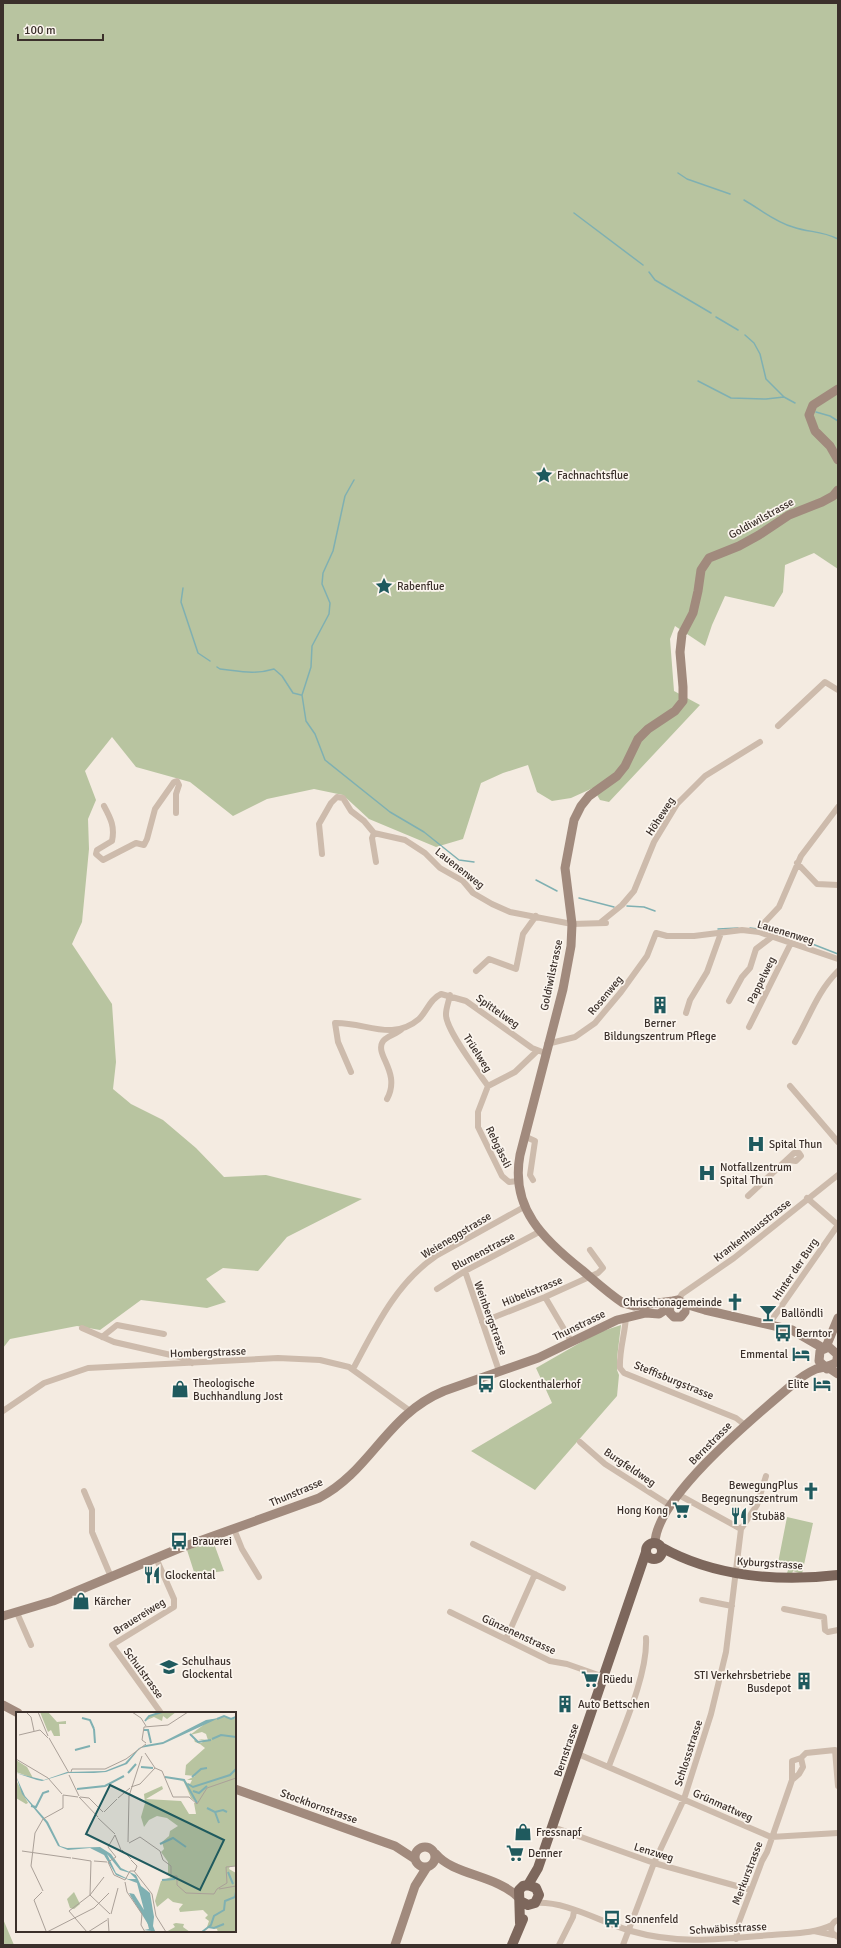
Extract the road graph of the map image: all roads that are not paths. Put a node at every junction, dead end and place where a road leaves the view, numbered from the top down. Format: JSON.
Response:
{"nodes":[{"id":1,"x":838,"y":390,"type":"edge"},
{"id":2,"x":838,"y":460,"type":"edge"},
{"id":3,"x":838,"y":490,"type":"edge"},
{"id":4,"x":838,"y":690,"type":"edge"},
{"id":5,"x":778,"y":726,"type":"dead end"},
{"id":6,"x":760,"y":742,"type":"dead end"},
{"id":7,"x":104,"y":806,"type":"dead end"},
{"id":8,"x":838,"y":807,"type":"edge"},
{"id":9,"x":176,"y":813,"type":"dead end"},
{"id":10,"x":374,"y":833,"type":"junction"},
{"id":11,"x":322,"y":854,"type":"dead end"},
{"id":12,"x":376,"y":862,"type":"dead end"},
{"id":13,"x":797,"y":863,"type":"junction"},
{"id":14,"x":838,"y":884,"type":"edge"},
{"id":15,"x":536,"y":916,"type":"junction"},
{"id":16,"x":604,"y":922,"type":"joint"},
{"id":17,"x":572,"y":924,"type":"junction"},
{"id":18,"x":759,"y":932,"type":"junction"},
{"id":19,"x":656,"y":933,"type":"joint"},
{"id":20,"x":721,"y":933,"type":"junction"},
{"id":21,"x":773,"y":936,"type":"junction"},
{"id":22,"x":791,"y":943,"type":"junction"},
{"id":23,"x":838,"y":959,"type":"edge"},
{"id":24,"x":476,"y":971,"type":"dead end"},
{"id":25,"x":838,"y":971,"type":"edge"},
{"id":26,"x":450,"y":995,"type":"junction"},
{"id":27,"x":729,"y":1001,"type":"dead end"},
{"id":28,"x":686,"y":1013,"type":"dead end"},
{"id":29,"x":749,"y":1027,"type":"dead end"},
{"id":30,"x":402,"y":1030,"type":"junction"},
{"id":31,"x":795,"y":1042,"type":"dead end"},
{"id":32,"x":543,"y":1049,"type":"junction"},
{"id":33,"x":351,"y":1072,"type":"dead end"},
{"id":34,"x":488,"y":1086,"type":"junction"},
{"id":35,"x":790,"y":1086,"type":"dead end"},
{"id":36,"x":386,"y":1099,"type":"dead end"},
{"id":37,"x":524,"y":1136,"type":"junction"},
{"id":38,"x":838,"y":1142,"type":"edge"},
{"id":39,"x":788,"y":1160,"type":"dead end"},
{"id":40,"x":838,"y":1175,"type":"edge"},
{"id":41,"x":533,"y":1180,"type":"dead end"},
{"id":42,"x":518,"y":1181,"type":"junction"},
{"id":43,"x":748,"y":1196,"type":"dead end"},
{"id":44,"x":808,"y":1198,"type":"junction"},
{"id":45,"x":524,"y":1207,"type":"junction"},
{"id":46,"x":838,"y":1225,"type":"edge"},
{"id":47,"x":540,"y":1232,"type":"junction"},
{"id":48,"x":590,"y":1250,"type":"dead end"},
{"id":49,"x":465,"y":1272,"type":"junction"},
{"id":50,"x":590,"y":1277,"type":"junction"},
{"id":51,"x":437,"y":1289,"type":"dead end"},
{"id":52,"x":545,"y":1297,"type":"junction"},
{"id":53,"x":673,"y":1307,"type":"junction"},
{"id":54,"x":705,"y":1310,"type":"junction"},
{"id":55,"x":630,"y":1316,"type":"junction"},
{"id":56,"x":838,"y":1318,"type":"edge"},
{"id":57,"x":482,"y":1322,"type":"junction"},
{"id":58,"x":769,"y":1324,"type":"junction"},
{"id":59,"x":82,"y":1328,"type":"dead end"},
{"id":60,"x":834,"y":1331,"type":"junction"},
{"id":61,"x":164,"y":1334,"type":"dead end"},
{"id":62,"x":102,"y":1337,"type":"junction"},
{"id":63,"x":571,"y":1342,"type":"junction"},
{"id":64,"x":838,"y":1351,"type":"edge"},
{"id":65,"x":827,"y":1362,"type":"edge"},
{"id":66,"x":192,"y":1363,"type":"junction"},
{"id":67,"x":353,"y":1369,"type":"junction"},
{"id":68,"x":499,"y":1371,"type":"junction"},
{"id":69,"x":803,"y":1376,"type":"junction"},
{"id":70,"x":3,"y":1411,"type":"edge"},
{"id":71,"x":410,"y":1411,"type":"junction"},
{"id":72,"x":745,"y":1425,"type":"junction"},
{"id":73,"x":580,"y":1442,"type":"dead end"},
{"id":74,"x":766,"y":1476,"type":"dead end"},
{"id":75,"x":84,"y":1491,"type":"dead end"},
{"id":76,"x":679,"y":1494,"type":"junction"},
{"id":77,"x":671,"y":1506,"type":"junction"},
{"id":78,"x":234,"y":1529,"type":"junction"},
{"id":79,"x":740,"y":1529,"type":"junction"},
{"id":80,"x":473,"y":1544,"type":"dead end"},
{"id":81,"x":655,"y":1551,"type":"junction"},
{"id":82,"x":156,"y":1558,"type":"junction"},
{"id":83,"x":735,"y":1573,"type":"junction"},
{"id":84,"x":535,"y":1574,"type":"junction"},
{"id":85,"x":838,"y":1575,"type":"edge"},
{"id":86,"x":111,"y":1577,"type":"junction"},
{"id":87,"x":259,"y":1577,"type":"dead end"},
{"id":88,"x":563,"y":1588,"type":"dead end"},
{"id":89,"x":702,"y":1600,"type":"dead end"},
{"id":90,"x":732,"y":1606,"type":"junction"},
{"id":91,"x":784,"y":1609,"type":"dead end"},
{"id":92,"x":450,"y":1612,"type":"dead end"},
{"id":93,"x":17,"y":1613,"type":"junction"},
{"id":94,"x":3,"y":1616,"type":"edge"},
{"id":95,"x":838,"y":1630,"type":"edge"},
{"id":96,"x":646,"y":1638,"type":"dead end"},
{"id":97,"x":506,"y":1640,"type":"junction"},
{"id":98,"x":31,"y":1645,"type":"dead end"},
{"id":99,"x":112,"y":1646,"type":"joint"},
{"id":100,"x":604,"y":1677,"type":"junction"},
{"id":101,"x":3,"y":1705,"type":"edge"},
{"id":102,"x":16,"y":1712,"type":"edge"},
{"id":103,"x":160,"y":1712,"type":"edge"},
{"id":104,"x":578,"y":1754,"type":"junction"},
{"id":105,"x":801,"y":1758,"type":"junction"},
{"id":106,"x":609,"y":1766,"type":"junction"},
{"id":107,"x":792,"y":1780,"type":"junction"},
{"id":108,"x":838,"y":1786,"type":"edge"},
{"id":109,"x":236,"y":1789,"type":"edge"},
{"id":110,"x":684,"y":1799,"type":"junction"},
{"id":111,"x":553,"y":1827,"type":"junction"},
{"id":112,"x":838,"y":1833,"type":"edge"},
{"id":113,"x":771,"y":1837,"type":"junction"},
{"id":114,"x":395,"y":1846,"type":"junction"},
{"id":115,"x":419,"y":1848,"type":"junction"},
{"id":116,"x":436,"y":1854,"type":"junction"},
{"id":117,"x":416,"y":1861,"type":"junction"},
{"id":118,"x":654,"y":1863,"type":"junction"},
{"id":119,"x":430,"y":1866,"type":"junction"},
{"id":120,"x":453,"y":1866,"type":"junction"},
{"id":121,"x":415,"y":1886,"type":"junction"},
{"id":122,"x":504,"y":1886,"type":"junction"},
{"id":123,"x":531,"y":1888,"type":"junction"},
{"id":124,"x":751,"y":1890,"type":"junction"},
{"id":125,"x":519,"y":1899,"type":"junction"},
{"id":126,"x":533,"y":1904,"type":"junction"},
{"id":127,"x":553,"y":1904,"type":"junction"},
{"id":128,"x":574,"y":1911,"type":"junction"},
{"id":129,"x":838,"y":1920,"type":"edge"},
{"id":130,"x":520,"y":1923,"type":"junction"},
{"id":131,"x":832,"y":1925,"type":"junction"},
{"id":132,"x":628,"y":1930,"type":"junction"},
{"id":133,"x":814,"y":1931,"type":"junction"},
{"id":134,"x":836,"y":1936,"type":"edge"},
{"id":135,"x":736,"y":1939,"type":"junction"},
{"id":136,"x":722,"y":1943,"type":"edge"},
{"id":137,"x":395,"y":1945,"type":"edge"},
{"id":138,"x":512,"y":1945,"type":"edge"},
{"id":139,"x":559,"y":1945,"type":"edge"},
{"id":140,"x":623,"y":1945,"type":"edge"}],
"edges":[{"from":1,"to":2,"type":"main road"},
{"from":3,"to":17,"type":"main road","name":"Goldiwilstrasse"},
{"from":4,"to":5,"type":"street"},
{"from":6,"to":16,"type":"street","name":"Höheweg"},
{"from":7,"to":9,"type":"street"},
{"from":8,"to":13,"type":"street"},
{"from":10,"to":11,"type":"street"},
{"from":10,"to":12,"type":"street"},
{"from":10,"to":15,"type":"street","name":"Lauenenweg"},
{"from":13,"to":14,"type":"street"},
{"from":13,"to":18,"type":"street"},
{"from":15,"to":17,"type":"street","name":"Lauenenweg"},
{"from":15,"to":24,"type":"street"},
{"from":16,"to":17,"type":"street","name":"Lauenenweg"},
{"from":17,"to":32,"type":"main road","name":"Goldiwilstrasse"},
{"from":18,"to":20,"type":"street","name":"Lauenenweg"},
{"from":18,"to":21,"type":"street","name":"Lauenenweg"},
{"from":19,"to":20,"type":"street","name":"Lauenenweg"},
{"from":19,"to":32,"type":"street","name":"Rosenweg"},
{"from":20,"to":28,"type":"street"},
{"from":21,"to":22,"type":"street","name":"Lauenenweg"},
{"from":21,"to":27,"type":"street"},
{"from":22,"to":23,"type":"street","name":"Lauenenweg"},
{"from":22,"to":29,"type":"street","name":"Pappelweg"},
{"from":25,"to":31,"type":"street"},
{"from":26,"to":30,"type":"street"},
{"from":26,"to":32,"type":"street","name":"Spittelweg"},
{"from":26,"to":34,"type":"street","name":"Trüelweg"},
{"from":30,"to":33,"type":"street"},
{"from":30,"to":36,"type":"street"},
{"from":32,"to":34,"type":"street","name":"Trüelweg"},
{"from":32,"to":37,"type":"main road","name":"Goldiwilstrasse"},
{"from":34,"to":42,"type":"street","name":"Rebgässli"},
{"from":35,"to":38,"type":"street"},
{"from":37,"to":41,"type":"street"},
{"from":37,"to":42,"type":"main road","name":"Goldiwilstrasse"},
{"from":39,"to":43,"type":"street"},
{"from":40,"to":44,"type":"street","name":"Krankenhausstrasse"},
{"from":42,"to":45,"type":"main road","name":"Goldiwilstrasse"},
{"from":44,"to":46,"type":"street","name":"Hinter der Burg"},
{"from":44,"to":53,"type":"street","name":"Krankenhausstrasse"},
{"from":45,"to":47,"type":"main road","name":"Goldiwilstrasse"},
{"from":45,"to":67,"type":"street","name":"Weieneggstrasse"},
{"from":46,"to":58,"type":"street","name":"Hinter der Burg"},
{"from":47,"to":49,"type":"street","name":"Blumenstrasse"},
{"from":47,"to":50,"type":"main road","name":"Goldiwilstrasse"},
{"from":48,"to":50,"type":"street"},
{"from":49,"to":51,"type":"street","name":"Blumenstrasse"},
{"from":49,"to":57,"type":"street","name":"Weinbergstrasse"},
{"from":50,"to":52,"type":"street","name":"Hübelistrasse"},
{"from":50,"to":53,"type":"main road","name":"Goldiwilstrasse"},
{"from":52,"to":57,"type":"street","name":"Hübelistrasse"},
{"from":52,"to":63,"type":"street"},
{"from":53,"to":54,"type":"main road"},
{"from":53,"to":54,"type":"main road"},
{"from":53,"to":55,"type":"main road"},
{"from":54,"to":58,"type":"main road"},
{"from":55,"to":63,"type":"main road","name":"Thunstrasse"},
{"from":55,"to":72,"type":"street","name":"Steffisburgstrasse"},
{"from":56,"to":60,"type":"main road"},
{"from":57,"to":68,"type":"street","name":"Weinbergstrasse"},
{"from":58,"to":65,"type":"main road"},
{"from":59,"to":62,"type":"street"},
{"from":60,"to":64,"type":"main road"},
{"from":60,"to":65,"type":"main road"},
{"from":61,"to":62,"type":"street"},
{"from":62,"to":66,"type":"street"},
{"from":63,"to":68,"type":"main road","name":"Thunstrasse"},
{"from":64,"to":65,"type":"main road"},
{"from":64,"to":65,"type":"main road"},
{"from":65,"to":69,"type":"main road","name":"Bernstrasse"},
{"from":65,"to":69,"type":"main road","name":"Bernstrasse"},
{"from":66,"to":67,"type":"street","name":"Hombergstrasse"},
{"from":66,"to":70,"type":"street","name":"Hombergstrasse"},
{"from":67,"to":71,"type":"street","name":"Hombergstrasse"},
{"from":68,"to":71,"type":"main road","name":"Thunstrasse"},
{"from":69,"to":72,"type":"main road","name":"Bernstrasse"},
{"from":71,"to":78,"type":"main road","name":"Thunstrasse"},
{"from":72,"to":76,"type":"main road","name":"Bernstrasse"},
{"from":73,"to":77,"type":"street","name":"Burgfeldweg"},
{"from":74,"to":79,"type":"street"},
{"from":75,"to":86,"type":"street"},
{"from":76,"to":77,"type":"main road","name":"Bernstrasse"},
{"from":76,"to":79,"type":"street"},
{"from":77,"to":81,"type":"main road","name":"Bernstrasse"},
{"from":78,"to":82,"type":"main road","name":"Thunstrasse"},
{"from":78,"to":87,"type":"street"},
{"from":79,"to":83,"type":"street","name":"Schlossstrasse"},
{"from":80,"to":84,"type":"street"},
{"from":81,"to":83,"type":"main road","name":"Kyburgstrasse"},
{"from":81,"to":100,"type":"main road","name":"Bernstrasse"},
{"from":82,"to":86,"type":"main road","name":"Thunstrasse"},
{"from":82,"to":99,"type":"street","name":"Brauereiweg"},
{"from":83,"to":85,"type":"main road","name":"Kyburgstrasse"},
{"from":83,"to":90,"type":"street","name":"Schlossstrasse"},
{"from":84,"to":88,"type":"street"},
{"from":84,"to":97,"type":"street"},
{"from":86,"to":93,"type":"main road","name":"Thunstrasse"},
{"from":89,"to":90,"type":"street"},
{"from":90,"to":110,"type":"street","name":"Schlossstrasse"},
{"from":91,"to":95,"type":"street"},
{"from":92,"to":97,"type":"street","name":"Günzenenstrasse"},
{"from":93,"to":94,"type":"main road","name":"Thunstrasse"},
{"from":93,"to":98,"type":"street"},
{"from":96,"to":106,"type":"street"},
{"from":97,"to":100,"type":"street","name":"Günzenenstrasse"},
{"from":99,"to":103,"type":"street","name":"Schulstrasse"},
{"from":100,"to":104,"type":"main road","name":"Bernstrasse"},
{"from":101,"to":102,"type":"main road"},
{"from":104,"to":106,"type":"street","name":"Grünmattweg"},
{"from":104,"to":111,"type":"main road","name":"Bernstrasse"},
{"from":105,"to":107,"type":"street","name":"Merkurstrasse"},
{"from":105,"to":107,"type":"street","name":"Merkurstrasse"},
{"from":105,"to":108,"type":"street"},
{"from":106,"to":110,"type":"street","name":"Grünmattweg"},
{"from":107,"to":113,"type":"street","name":"Merkurstrasse"},
{"from":109,"to":114,"type":"main road","name":"Stockhornstrasse"},
{"from":110,"to":113,"type":"street","name":"Grünmattweg"},
{"from":110,"to":118,"type":"street","name":"Schlossstrasse"},
{"from":111,"to":118,"type":"street","name":"Lenzweg"},
{"from":111,"to":123,"type":"main road","name":"Bernstrasse"},
{"from":112,"to":113,"type":"street","name":"Merkurstrasse"},
{"from":113,"to":124,"type":"street","name":"Merkurstrasse"},
{"from":114,"to":115,"type":"main road","name":"Stockhornstrasse"},
{"from":114,"to":117,"type":"main road","name":"Stockhornstrasse"},
{"from":115,"to":116,"type":"main road"},
{"from":115,"to":117,"type":"main road"},
{"from":116,"to":119,"type":"main road"},
{"from":116,"to":120,"type":"main road"},
{"from":117,"to":119,"type":"main road"},
{"from":117,"to":121,"type":"main road"},
{"from":118,"to":124,"type":"street","name":"Lenzweg"},
{"from":118,"to":132,"type":"street","name":"Schlossstrasse"},
{"from":119,"to":120,"type":"main road"},
{"from":119,"to":121,"type":"main road"},
{"from":120,"to":122,"type":"main road"},
{"from":121,"to":137,"type":"main road"},
{"from":122,"to":123,"type":"main road"},
{"from":122,"to":125,"type":"main road"},
{"from":123,"to":125,"type":"main road"},
{"from":123,"to":126,"type":"main road"},
{"from":123,"to":127,"type":"street","name":"Schwäbisstrasse"},
{"from":124,"to":135,"type":"street","name":"Merkurstrasse"},
{"from":125,"to":126,"type":"main road"},
{"from":125,"to":130,"type":"main road"},
{"from":126,"to":127,"type":"street","name":"Schwäbisstrasse"},
{"from":126,"to":130,"type":"main road"},
{"from":127,"to":128,"type":"street","name":"Schwäbisstrasse"},
{"from":128,"to":132,"type":"street","name":"Schwäbisstrasse"},
{"from":128,"to":139,"type":"street"},
{"from":129,"to":131,"type":"street"},
{"from":130,"to":138,"type":"main road"},
{"from":131,"to":133,"type":"street","name":"Schwäbisstrasse"},
{"from":131,"to":134,"type":"street"},
{"from":132,"to":136,"type":"street","name":"Schwäbisstrasse"},
{"from":132,"to":140,"type":"street","name":"Schlossstrasse"},
{"from":133,"to":134,"type":"street","name":"Schwäbisstrasse"},
{"from":133,"to":135,"type":"street","name":"Schwäbisstrasse"},
{"from":135,"to":136,"type":"street","name":"Schwäbisstrasse"}]}
